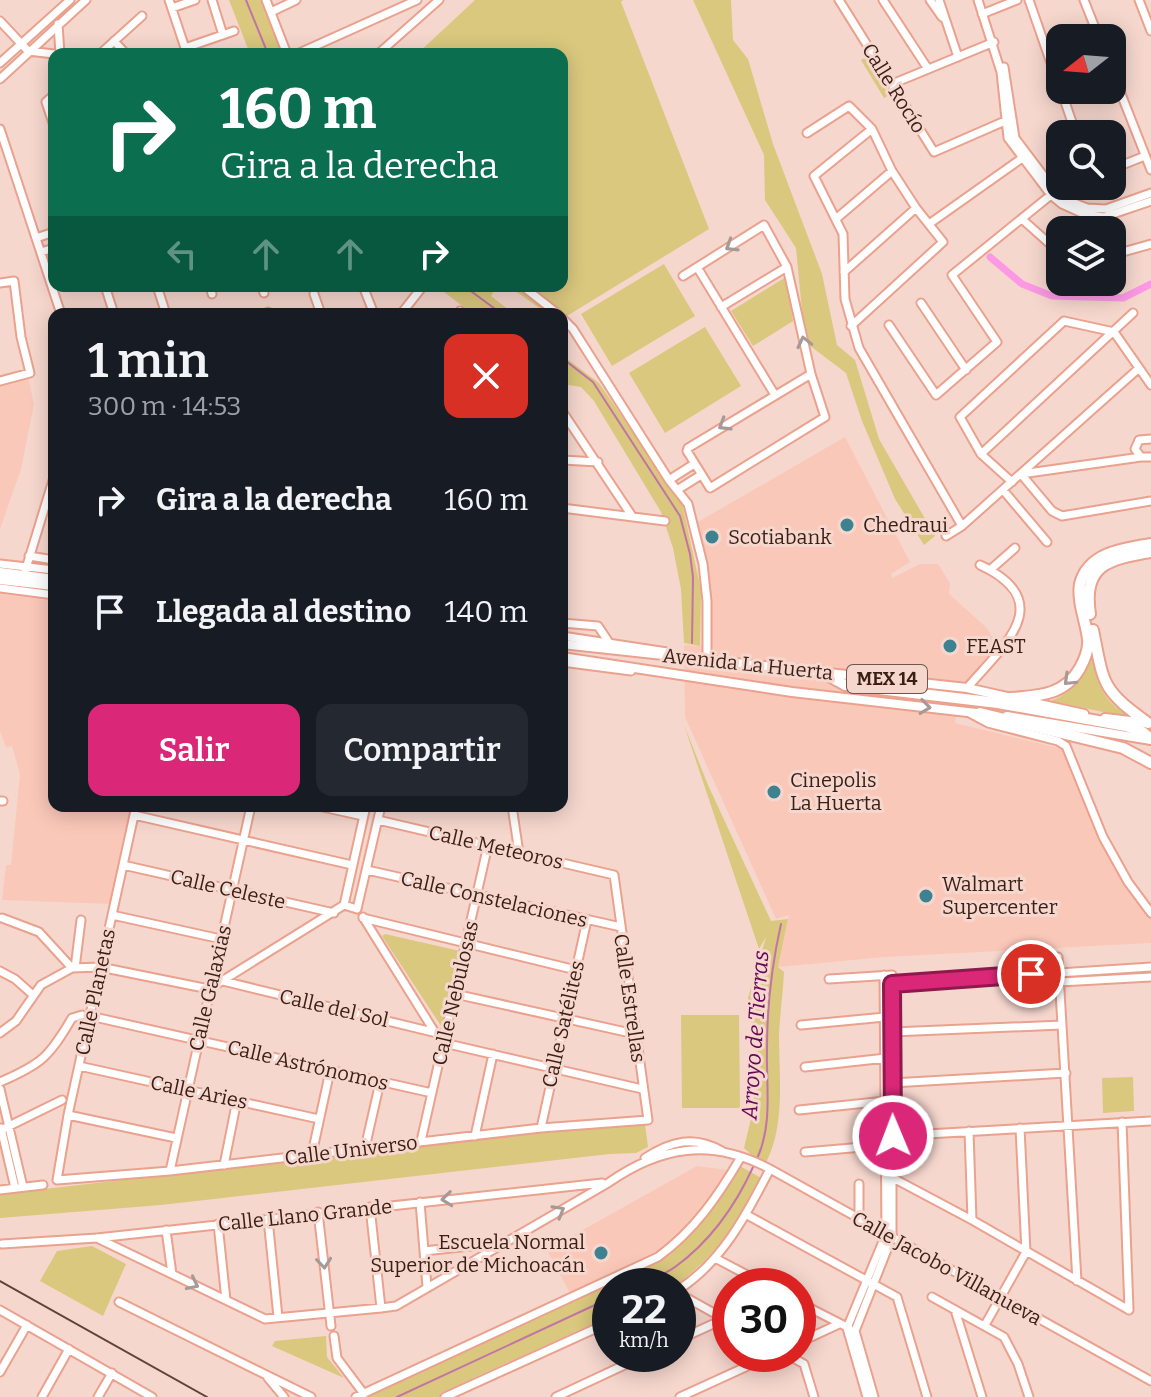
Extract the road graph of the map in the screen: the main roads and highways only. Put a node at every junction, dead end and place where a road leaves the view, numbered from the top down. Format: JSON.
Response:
{"nodes":[{"id":1,"x":1151,"y":544,"type":"edge"},
{"id":2,"x":1151,"y":552,"type":"edge"},
{"id":3,"x":0,"y":572,"type":"edge"},
{"id":4,"x":48,"y":577,"type":"edge"},
{"id":5,"x":0,"y":580,"type":"edge"},
{"id":6,"x":48,"y":585,"type":"edge"},
{"id":7,"x":568,"y":645,"type":"edge"},
{"id":8,"x":568,"y":661,"type":"edge"},
{"id":9,"x":818,"y":670,"type":"junction"},
{"id":10,"x":1011,"y":698,"type":"junction"},
{"id":11,"x":980,"y":713,"type":"junction"},
{"id":12,"x":1149,"y":723,"type":"edge"},
{"id":13,"x":1151,"y":740,"type":"edge"},
{"id":14,"x":1151,"y":763,"type":"edge"}],
"edges":[{"from":1,"to":10,"type":"highway","one_way":true},
{"from":2,"to":12,"type":"highway"},
{"from":3,"to":4,"type":"main road"},
{"from":5,"to":6,"type":"main road"},
{"from":7,"to":9,"type":"main road","name":"Avenida La Huerta","number":"MEX 14"},
{"from":8,"to":11,"type":"main road","name":"Avenida La Huerta","number":"MEX 14","one_way":true},
{"from":9,"to":10,"type":"main road","name":"Avenida La Huerta","number":"MEX 14"},
{"from":9,"to":13,"type":"highway"},
{"from":10,"to":12,"type":"main road","number":"MEX 14"},
{"from":11,"to":13,"type":"main road","number":"MEX 14"},
{"from":11,"to":14,"type":"highway"}]}
